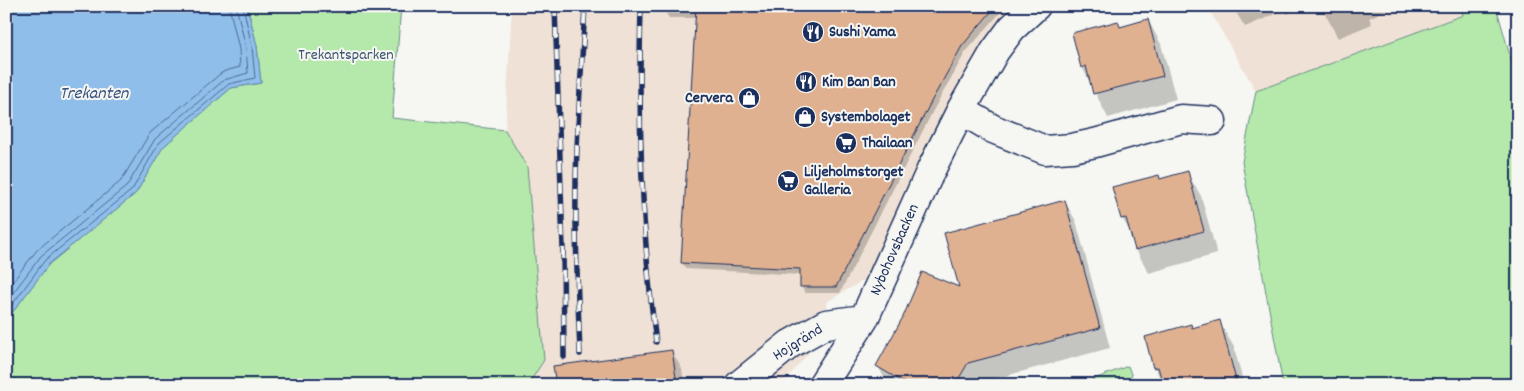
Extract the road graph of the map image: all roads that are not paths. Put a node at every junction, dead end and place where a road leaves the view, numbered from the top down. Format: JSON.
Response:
{"nodes":[{"id":1,"x":1036,"y":6,"type":"edge"},
{"id":2,"x":961,"y":110,"type":"junction"},
{"id":3,"x":1212,"y":121,"type":"dead end"},
{"id":4,"x":864,"y":319,"type":"junction"},
{"id":5,"x":739,"y":385,"type":"edge"},
{"id":6,"x":822,"y":385,"type":"edge"}],
"edges":[{"from":1,"to":2,"type":"street","name":"Nybohovsbacken"},
{"from":2,"to":3,"type":"street"},
{"from":2,"to":4,"type":"street","name":"Nybohovsbacken"},
{"from":4,"to":5,"type":"street","name":"Hojgränd"},
{"from":4,"to":6,"type":"street","name":"Nybohovsbacken"}]}
